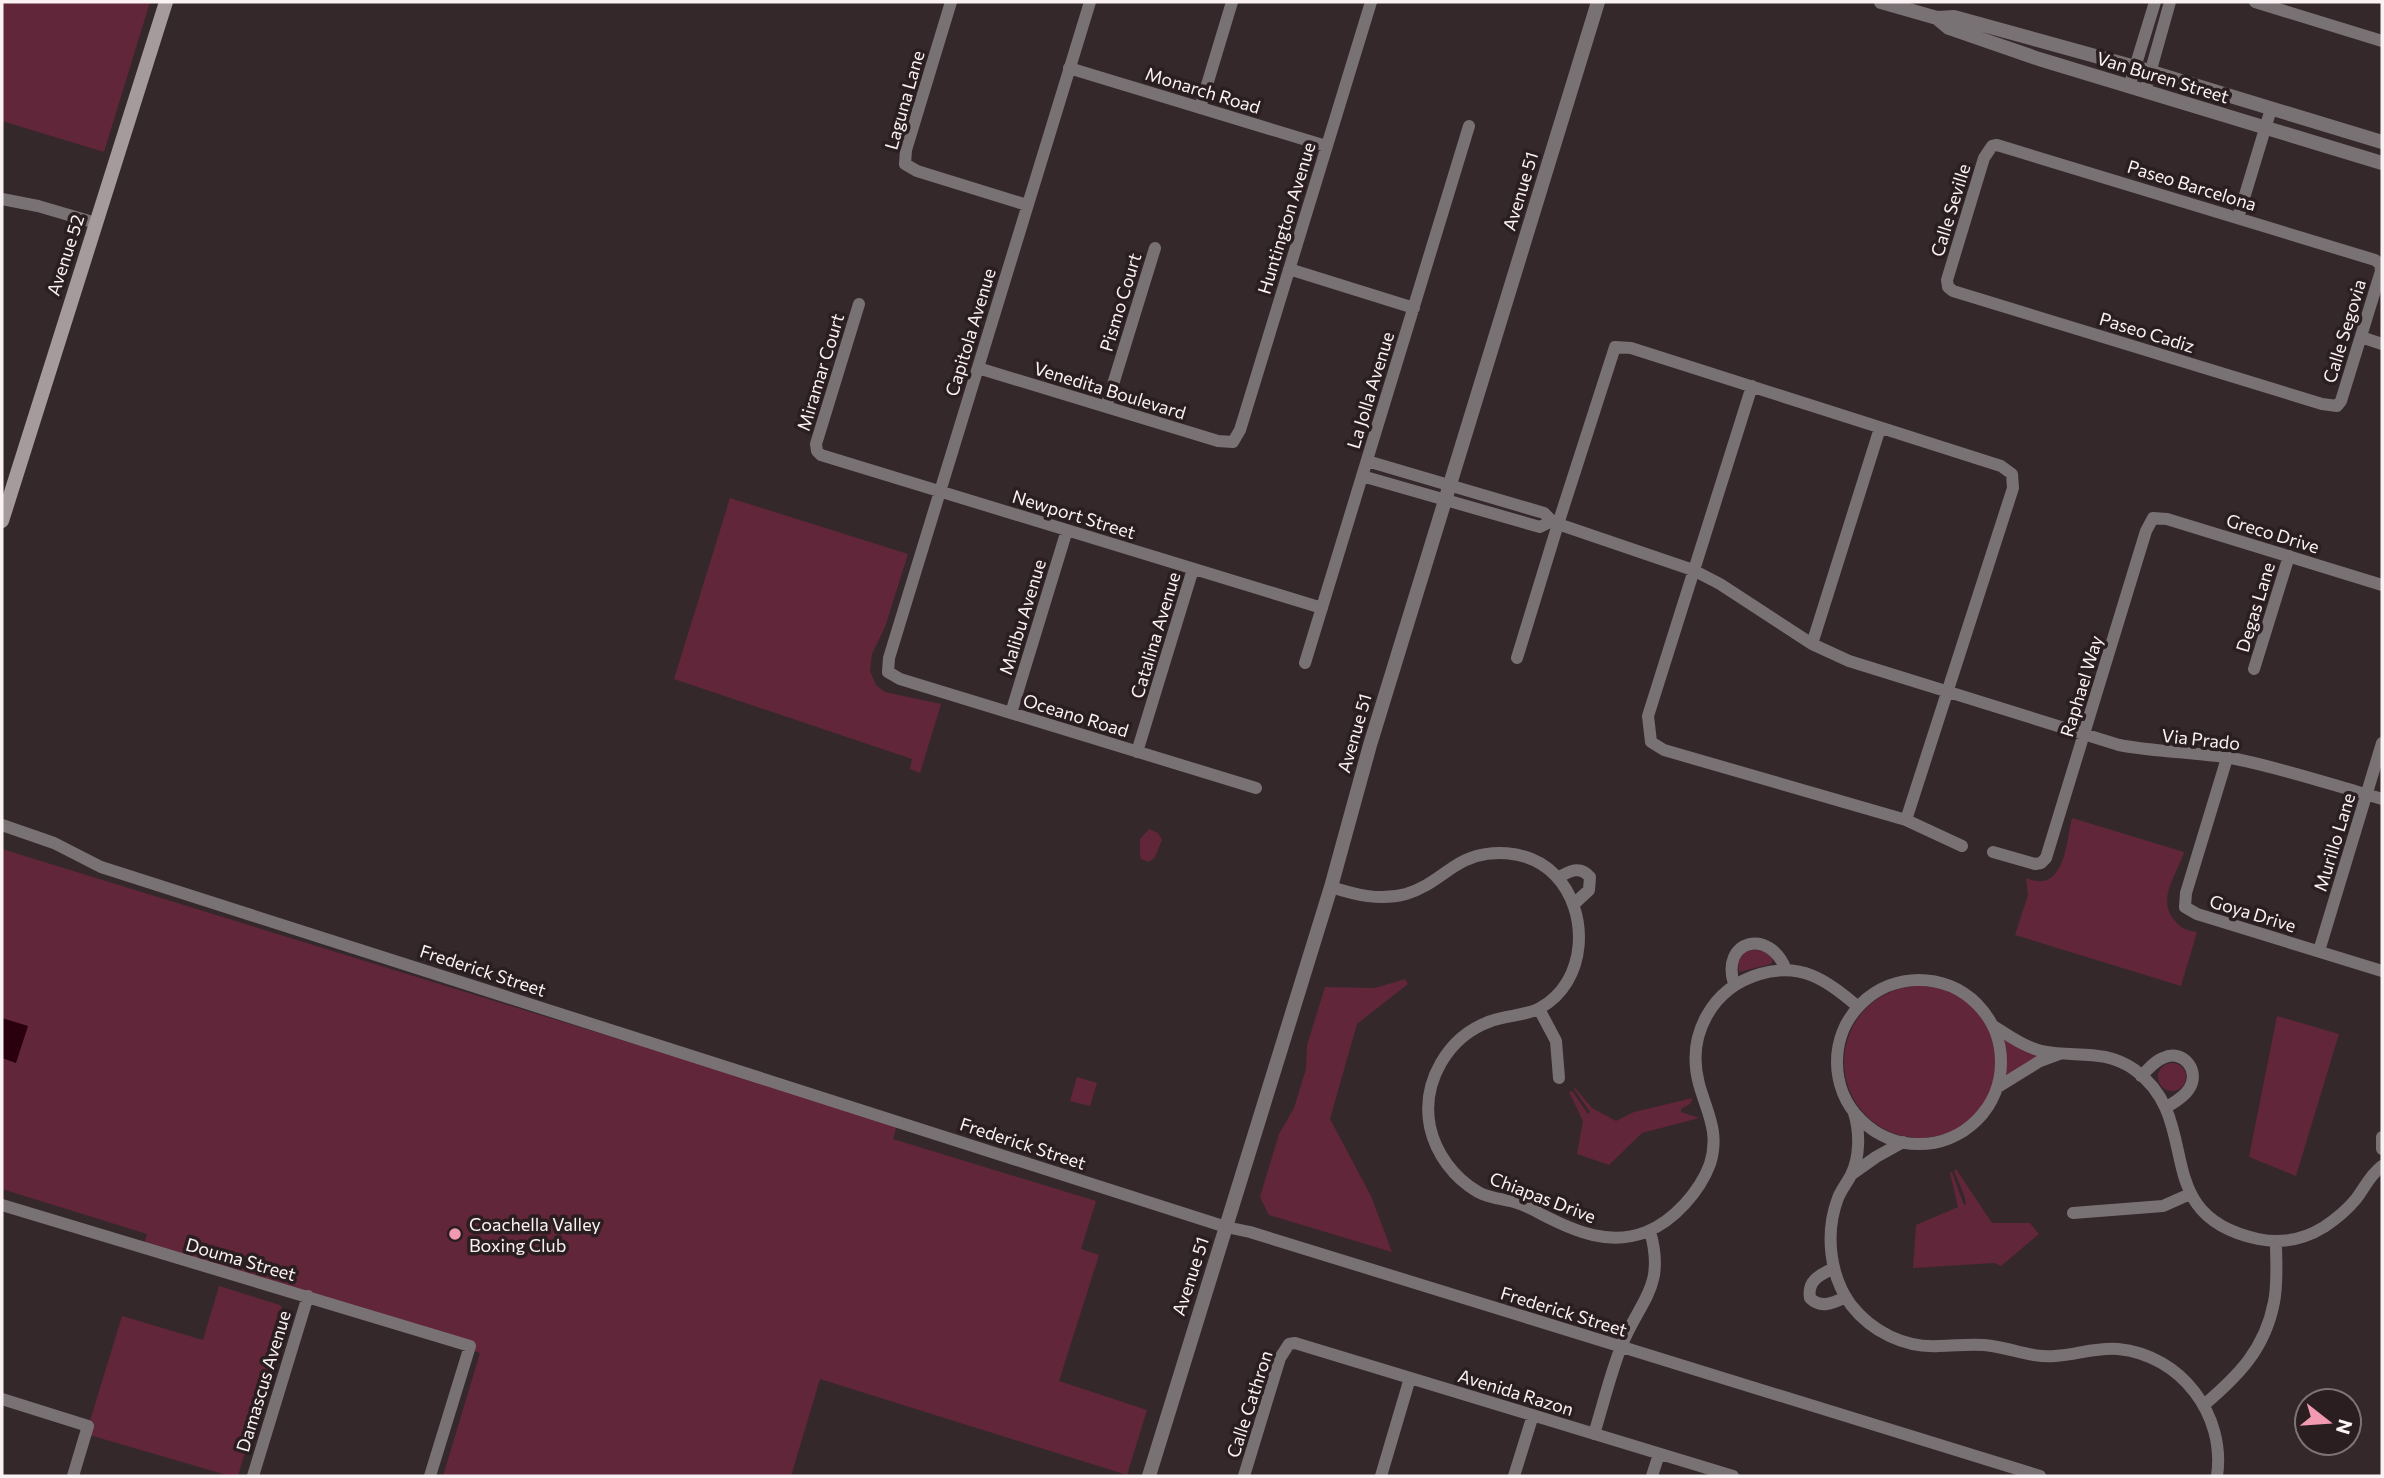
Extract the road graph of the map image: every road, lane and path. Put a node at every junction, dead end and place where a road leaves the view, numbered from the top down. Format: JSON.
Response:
{"nodes":[{"id":1,"x":166,"y":2,"type":"edge"},
{"id":2,"x":951,"y":2,"type":"edge"},
{"id":3,"x":1090,"y":2,"type":"edge"},
{"id":4,"x":1232,"y":2,"type":"edge"},
{"id":5,"x":1371,"y":2,"type":"edge"},
{"id":6,"x":1598,"y":2,"type":"edge"},
{"id":7,"x":1881,"y":2,"type":"edge"},
{"id":8,"x":2155,"y":2,"type":"edge"},
{"id":9,"x":2170,"y":2,"type":"edge"},
{"id":10,"x":2256,"y":2,"type":"edge"},
{"id":11,"x":1937,"y":18,"type":"junction"},
{"id":12,"x":2382,"y":40,"type":"edge"},
{"id":13,"x":2135,"y":67,"type":"junction"},
{"id":14,"x":1069,"y":68,"type":"junction"},
{"id":15,"x":2151,"y":72,"type":"junction"},
{"id":16,"x":2129,"y":87,"type":"junction"},
{"id":17,"x":2145,"y":91,"type":"junction"},
{"id":18,"x":1200,"y":108,"type":"junction"},
{"id":19,"x":2271,"y":108,"type":"junction"},
{"id":20,"x":1469,"y":126,"type":"dead end"},
{"id":21,"x":2266,"y":128,"type":"junction"},
{"id":22,"x":2382,"y":142,"type":"edge"},
{"id":23,"x":1326,"y":146,"type":"junction"},
{"id":24,"x":1992,"y":146,"type":"joint"},
{"id":25,"x":2382,"y":163,"type":"edge"},
{"id":26,"x":2,"y":199,"type":"edge"},
{"id":27,"x":1027,"y":205,"type":"junction"},
{"id":28,"x":2238,"y":218,"type":"junction"},
{"id":29,"x":96,"y":223,"type":"junction"},
{"id":30,"x":1155,"y":248,"type":"dead end"},
{"id":31,"x":2380,"y":264,"type":"joint"},
{"id":32,"x":1289,"y":270,"type":"junction"},
{"id":33,"x":1948,"y":287,"type":"joint"},
{"id":34,"x":859,"y":304,"type":"dead end"},
{"id":35,"x":1414,"y":308,"type":"junction"},
{"id":36,"x":2361,"y":337,"type":"junction"},
{"id":37,"x":2382,"y":344,"type":"edge"},
{"id":38,"x":978,"y":368,"type":"junction"},
{"id":39,"x":1752,"y":386,"type":"junction"},
{"id":40,"x":2337,"y":405,"type":"joint"},
{"id":41,"x":1106,"y":407,"type":"junction"},
{"id":42,"x":1880,"y":428,"type":"junction"},
{"id":43,"x":1233,"y":442,"type":"joint"},
{"id":44,"x":817,"y":451,"type":"joint"},
{"id":45,"x":1367,"y":461,"type":"junction"},
{"id":46,"x":1362,"y":475,"type":"junction"},
{"id":47,"x":1449,"y":486,"type":"junction"},
{"id":48,"x":940,"y":492,"type":"junction"},
{"id":49,"x":1445,"y":501,"type":"junction"},
{"id":50,"x":2153,"y":518,"type":"joint"},
{"id":51,"x":2,"y":520,"type":"edge"},
{"id":52,"x":1555,"y":523,"type":"junction"},
{"id":53,"x":1066,"y":530,"type":"junction"},
{"id":54,"x":2289,"y":556,"type":"junction"},
{"id":55,"x":1193,"y":569,"type":"junction"},
{"id":56,"x":1693,"y":570,"type":"junction"},
{"id":57,"x":2382,"y":585,"type":"edge"},
{"id":58,"x":1322,"y":608,"type":"junction"},
{"id":59,"x":1812,"y":644,"type":"junction"},
{"id":60,"x":1517,"y":658,"type":"dead end"},
{"id":61,"x":1305,"y":663,"type":"dead end"},
{"id":62,"x":2254,"y":669,"type":"dead end"},
{"id":63,"x":888,"y":672,"type":"joint"},
{"id":64,"x":1946,"y":692,"type":"junction"},
{"id":65,"x":1011,"y":713,"type":"junction"},
{"id":66,"x":2084,"y":734,"type":"junction"},
{"id":67,"x":2382,"y":743,"type":"edge"},
{"id":68,"x":1137,"y":752,"type":"junction"},
{"id":69,"x":2227,"y":758,"type":"junction"},
{"id":70,"x":1256,"y":788,"type":"dead end"},
{"id":71,"x":2367,"y":794,"type":"junction"},
{"id":72,"x":2382,"y":799,"type":"edge"},
{"id":73,"x":1906,"y":821,"type":"junction"},
{"id":74,"x":2,"y":825,"type":"edge"},
{"id":75,"x":1962,"y":846,"type":"dead end"},
{"id":76,"x":1993,"y":852,"type":"dead end"},
{"id":77,"x":1558,"y":878,"type":"junction"},
{"id":78,"x":1331,"y":887,"type":"junction"},
{"id":79,"x":1574,"y":904,"type":"junction"},
{"id":80,"x":2319,"y":951,"type":"junction"},
{"id":81,"x":1786,"y":970,"type":"junction"},
{"id":82,"x":2382,"y":971,"type":"edge"},
{"id":83,"x":1734,"y":984,"type":"junction"},
{"id":84,"x":1857,"y":1006,"type":"junction"},
{"id":85,"x":1539,"y":1009,"type":"junction"},
{"id":86,"x":1995,"y":1027,"type":"junction"},
{"id":87,"x":2060,"y":1054,"type":"junction"},
{"id":88,"x":2141,"y":1076,"type":"junction"},
{"id":89,"x":1559,"y":1078,"type":"dead end"},
{"id":90,"x":1998,"y":1087,"type":"junction"},
{"id":91,"x":2167,"y":1107,"type":"junction"},
{"id":92,"x":1854,"y":1113,"type":"junction"},
{"id":93,"x":2382,"y":1137,"type":"edge"},
{"id":94,"x":1903,"y":1142,"type":"junction"},
{"id":95,"x":2382,"y":1149,"type":"edge"},
{"id":96,"x":2382,"y":1166,"type":"edge"},
{"id":97,"x":1852,"y":1174,"type":"junction"},
{"id":98,"x":2190,"y":1194,"type":"junction"},
{"id":99,"x":2,"y":1205,"type":"edge"},
{"id":100,"x":2073,"y":1213,"type":"dead end"},
{"id":101,"x":1226,"y":1227,"type":"junction"},
{"id":102,"x":1650,"y":1231,"type":"junction"},
{"id":103,"x":2276,"y":1242,"type":"junction"},
{"id":104,"x":1834,"y":1268,"type":"junction"},
{"id":105,"x":308,"y":1296,"type":"junction"},
{"id":106,"x":1846,"y":1297,"type":"junction"},
{"id":107,"x":1289,"y":1344,"type":"joint"},
{"id":108,"x":1621,"y":1348,"type":"junction"},
{"id":109,"x":1410,"y":1378,"type":"junction"},
{"id":110,"x":2,"y":1399,"type":"edge"},
{"id":111,"x":2204,"y":1405,"type":"junction"},
{"id":112,"x":1533,"y":1415,"type":"junction"},
{"id":113,"x":1594,"y":1434,"type":"junction"},
{"id":114,"x":1658,"y":1454,"type":"junction"},
{"id":115,"x":73,"y":1476,"type":"edge"},
{"id":116,"x":253,"y":1476,"type":"edge"},
{"id":117,"x":430,"y":1476,"type":"edge"},
{"id":118,"x":1149,"y":1476,"type":"edge"},
{"id":119,"x":1244,"y":1476,"type":"edge"},
{"id":120,"x":1381,"y":1476,"type":"edge"},
{"id":121,"x":1514,"y":1476,"type":"edge"},
{"id":122,"x":1652,"y":1476,"type":"edge"},
{"id":123,"x":1733,"y":1476,"type":"edge"},
{"id":124,"x":2040,"y":1476,"type":"edge"},
{"id":125,"x":2217,"y":1476,"type":"edge"}],
"edges":[{"from":1,"to":29,"type":"main road","name":"Avenue 52"},
{"from":2,"to":27,"type":"street","name":"Laguna Lane"},
{"from":3,"to":14,"type":"street","name":"Capitola Avenue"},
{"from":4,"to":18,"type":"street"},
{"from":5,"to":23,"type":"street","name":"Huntington Avenue"},
{"from":6,"to":47,"type":"street","name":"Avenue 51"},
{"from":7,"to":11,"type":"street","name":"Van Buren Street"},
{"from":8,"to":13,"type":"street"},
{"from":9,"to":15,"type":"street"},
{"from":10,"to":12,"type":"street"},
{"from":11,"to":13,"type":"street","name":"Van Buren Street"},
{"from":11,"to":16,"type":"street","name":"Van Buren Street"},
{"from":13,"to":15,"type":"street","name":"Van Buren Street"},
{"from":13,"to":16,"type":"street"},
{"from":14,"to":18,"type":"street","name":"Monarch Road"},
{"from":14,"to":27,"type":"street","name":"Capitola Avenue"},
{"from":15,"to":17,"type":"street"},
{"from":15,"to":19,"type":"street","name":"Van Buren Street"},
{"from":16,"to":17,"type":"street","name":"Van Buren Street"},
{"from":17,"to":21,"type":"street","name":"Van Buren Street"},
{"from":18,"to":23,"type":"street","name":"Monarch Road"},
{"from":19,"to":21,"type":"street"},
{"from":19,"to":22,"type":"street","name":"Van Buren Street"},
{"from":20,"to":35,"type":"street","name":"La Jolla Avenue"},
{"from":21,"to":25,"type":"street","name":"Van Buren Street"},
{"from":21,"to":28,"type":"street"},
{"from":23,"to":32,"type":"street","name":"Huntington Avenue"},
{"from":24,"to":28,"type":"street","name":"Paseo Barcelona"},
{"from":24,"to":33,"type":"street","name":"Calle Seville"},
{"from":26,"to":29,"type":"street"},
{"from":27,"to":38,"type":"street","name":"Capitola Avenue"},
{"from":28,"to":31,"type":"street","name":"Paseo Barcelona"},
{"from":29,"to":51,"type":"main road","name":"Avenue 52"},
{"from":30,"to":41,"type":"street","name":"Pismo Court"},
{"from":31,"to":36,"type":"street","name":"Calle Segovia"},
{"from":32,"to":35,"type":"street"},
{"from":32,"to":43,"type":"street","name":"Huntington Avenue"},
{"from":33,"to":40,"type":"street","name":"Paseo Cadiz"},
{"from":34,"to":44,"type":"street","name":"Miramar Court"},
{"from":35,"to":45,"type":"street","name":"La Jolla Avenue"},
{"from":36,"to":37,"type":"street"},
{"from":36,"to":40,"type":"street","name":"Calle Segovia"},
{"from":38,"to":41,"type":"street","name":"Venedita Boulevard"},
{"from":38,"to":48,"type":"street","name":"Capitola Avenue"},
{"from":39,"to":42,"type":"street"},
{"from":39,"to":52,"type":"street"},
{"from":39,"to":56,"type":"street"},
{"from":41,"to":43,"type":"street","name":"Venedita Boulevard"},
{"from":42,"to":59,"type":"street"},
{"from":42,"to":64,"type":"street"},
{"from":44,"to":48,"type":"street","name":"Newport Street"},
{"from":45,"to":46,"type":"street","name":"La Jolla Avenue"},
{"from":45,"to":47,"type":"street"},
{"from":46,"to":49,"type":"street"},
{"from":46,"to":58,"type":"street","name":"La Jolla Avenue"},
{"from":47,"to":49,"type":"street","name":"Avenue 51"},
{"from":47,"to":52,"type":"street"},
{"from":48,"to":53,"type":"street","name":"Newport Street"},
{"from":48,"to":63,"type":"street","name":"Capitola Avenue"},
{"from":49,"to":52,"type":"street"},
{"from":49,"to":78,"type":"street","name":"Avenue 51"},
{"from":50,"to":54,"type":"street","name":"Greco Drive"},
{"from":50,"to":66,"type":"street","name":"Raphael Way"},
{"from":52,"to":56,"type":"street","name":"Via Prado"},
{"from":52,"to":60,"type":"street"},
{"from":53,"to":55,"type":"street","name":"Newport Street"},
{"from":53,"to":65,"type":"street","name":"Malibu Avenue"},
{"from":54,"to":57,"type":"street","name":"Greco Drive"},
{"from":54,"to":62,"type":"street","name":"Degas Lane"},
{"from":55,"to":58,"type":"street","name":"Newport Street"},
{"from":55,"to":68,"type":"street","name":"Catalina Avenue"},
{"from":56,"to":59,"type":"street","name":"Via Prado"},
{"from":56,"to":73,"type":"street"},
{"from":58,"to":61,"type":"street","name":"La Jolla Avenue"},
{"from":59,"to":64,"type":"street","name":"Via Prado"},
{"from":63,"to":65,"type":"street","name":"Oceano Road"},
{"from":64,"to":66,"type":"street","name":"Via Prado"},
{"from":64,"to":73,"type":"street"},
{"from":65,"to":68,"type":"street","name":"Oceano Road"},
{"from":66,"to":69,"type":"street","name":"Via Prado"},
{"from":66,"to":76,"type":"street","name":"Raphael Way"},
{"from":67,"to":71,"type":"street","name":"Murillo Lane"},
{"from":68,"to":70,"type":"street","name":"Oceano Road"},
{"from":69,"to":71,"type":"street","name":"Via Prado"},
{"from":69,"to":80,"type":"street","name":"Goya Drive"},
{"from":71,"to":72,"type":"street","name":"Via Prado"},
{"from":71,"to":80,"type":"street","name":"Murillo Lane"},
{"from":73,"to":75,"type":"street"},
{"from":74,"to":101,"type":"street","name":"Frederick Street"},
{"from":77,"to":78,"type":"street","name":"Chiapas Drive"},
{"from":77,"to":79,"type":"street","name":"Chiapas Drive"},
{"from":77,"to":79,"type":"street"},
{"from":78,"to":101,"type":"street","name":"Avenue 51"},
{"from":79,"to":85,"type":"street","name":"Chiapas Drive"},
{"from":80,"to":82,"type":"street","name":"Goya Drive"},
{"from":81,"to":83,"type":"street","name":"Chiapas Drive"},
{"from":81,"to":83,"type":"street"},
{"from":81,"to":84,"type":"street","name":"Chiapas Drive"},
{"from":83,"to":102,"type":"street","name":"Chiapas Drive"},
{"from":84,"to":86,"type":"street"},
{"from":84,"to":92,"type":"street"},
{"from":85,"to":89,"type":"street"},
{"from":85,"to":102,"type":"street","name":"Chiapas Drive"},
{"from":86,"to":87,"type":"street"},
{"from":86,"to":90,"type":"street"},
{"from":87,"to":88,"type":"street"},
{"from":87,"to":90,"type":"street"},
{"from":88,"to":91,"type":"street"},
{"from":88,"to":91,"type":"street"},
{"from":90,"to":94,"type":"street"},
{"from":91,"to":98,"type":"street"},
{"from":92,"to":94,"type":"street"},
{"from":92,"to":97,"type":"street"},
{"from":93,"to":95,"type":"street"},
{"from":94,"to":97,"type":"street"},
{"from":96,"to":103,"type":"street"},
{"from":97,"to":104,"type":"street"},
{"from":98,"to":100,"type":"street"},
{"from":98,"to":103,"type":"street"},
{"from":99,"to":105,"type":"street","name":"Douma Street"},
{"from":101,"to":108,"type":"street","name":"Frederick Street"},
{"from":101,"to":118,"type":"street","name":"Avenue 51"},
{"from":102,"to":108,"type":"street"},
{"from":103,"to":111,"type":"street"},
{"from":104,"to":106,"type":"street"},
{"from":104,"to":106,"type":"street"},
{"from":105,"to":116,"type":"street","name":"Damascus Avenue"},
{"from":105,"to":117,"type":"street","name":"Douma Street"},
{"from":106,"to":111,"type":"street"},
{"from":107,"to":109,"type":"street","name":"Avenida Razon"},
{"from":107,"to":119,"type":"street","name":"Calle Cathron"},
{"from":108,"to":113,"type":"street"},
{"from":108,"to":124,"type":"street","name":"Frederick Street"},
{"from":109,"to":112,"type":"street","name":"Avenida Razon"},
{"from":109,"to":120,"type":"street"},
{"from":110,"to":115,"type":"street"},
{"from":111,"to":125,"type":"street"},
{"from":112,"to":113,"type":"street","name":"Avenida Razon"},
{"from":112,"to":121,"type":"street"},
{"from":113,"to":114,"type":"street","name":"Avenida Razon"},
{"from":114,"to":122,"type":"street"},
{"from":114,"to":123,"type":"street","name":"Avenida Razon"}]}
